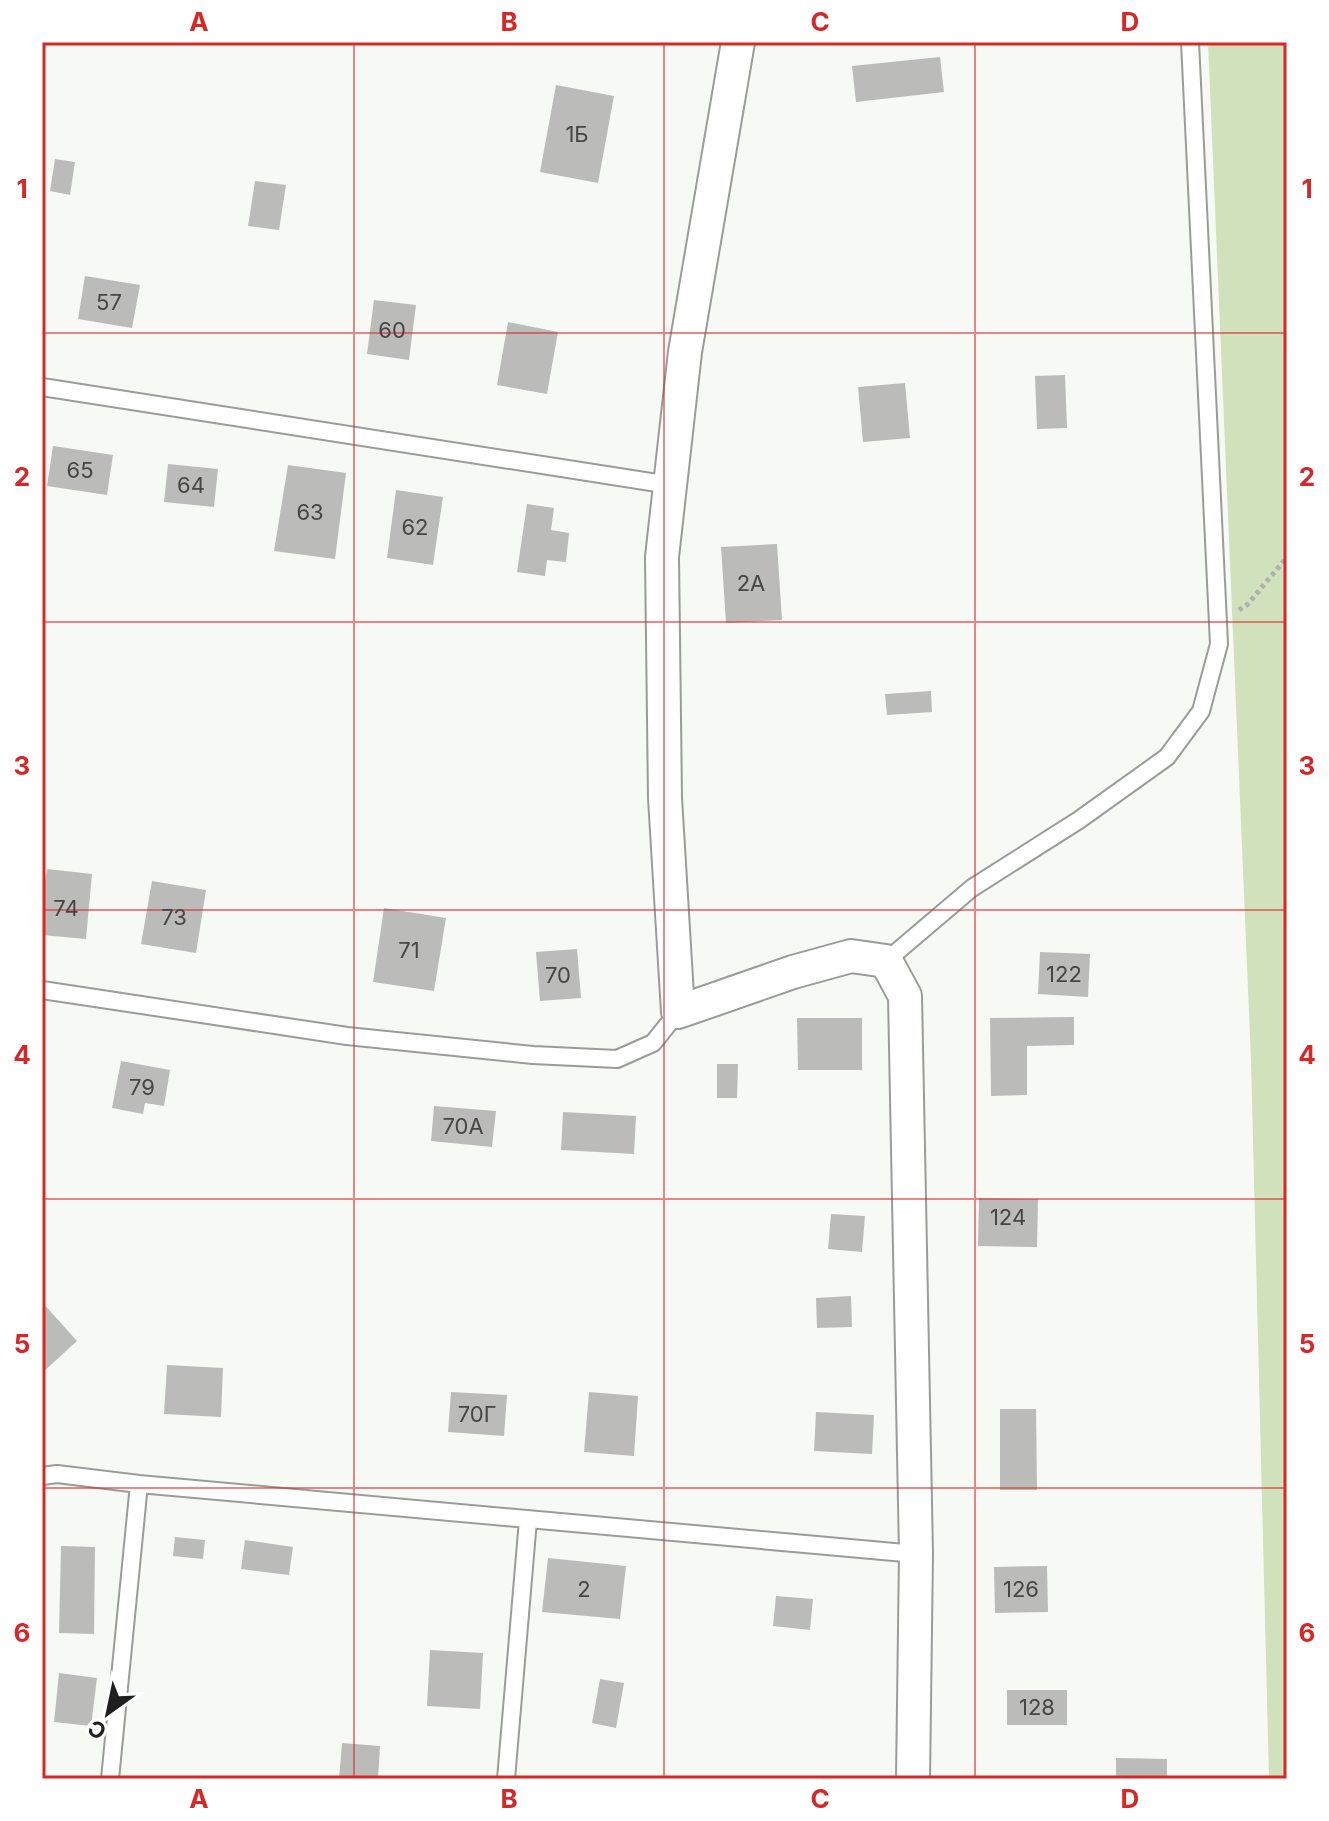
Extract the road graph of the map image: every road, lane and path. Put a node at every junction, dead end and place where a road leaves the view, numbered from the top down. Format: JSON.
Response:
{"nodes":[{"id":1,"x":738,"y":42,"type":"edge"},
{"id":2,"x":1190,"y":42,"type":"edge"},
{"id":3,"x":42,"y":387,"type":"edge"},
{"id":4,"x":670,"y":485,"type":"junction"},
{"id":5,"x":1287,"y":557,"type":"edge"},
{"id":6,"x":1218,"y":624,"type":"junction"},
{"id":7,"x":886,"y":961,"type":"junction"},
{"id":8,"x":42,"y":990,"type":"edge"},
{"id":9,"x":678,"y":1012,"type":"junction"},
{"id":10,"x":42,"y":1476,"type":"edge"},
{"id":11,"x":139,"y":1484,"type":"junction"},
{"id":12,"x":528,"y":1520,"type":"junction"},
{"id":13,"x":916,"y":1554,"type":"junction"},
{"id":14,"x":110,"y":1779,"type":"edge"},
{"id":15,"x":506,"y":1779,"type":"edge"},
{"id":16,"x":913,"y":1779,"type":"edge"}],
"edges":[{"from":1,"to":4,"type":"street"},
{"from":2,"to":6,"type":"lane"},
{"from":3,"to":4,"type":"lane"},
{"from":4,"to":9,"type":"street"},
{"from":5,"to":6,"type":"path"},
{"from":6,"to":7,"type":"lane"},
{"from":7,"to":9,"type":"street"},
{"from":7,"to":13,"type":"street"},
{"from":8,"to":9,"type":"lane"},
{"from":10,"to":11,"type":"lane"},
{"from":11,"to":12,"type":"lane"},
{"from":11,"to":14,"type":"lane"},
{"from":12,"to":13,"type":"lane"},
{"from":12,"to":15,"type":"lane"},
{"from":13,"to":16,"type":"street"}]}
